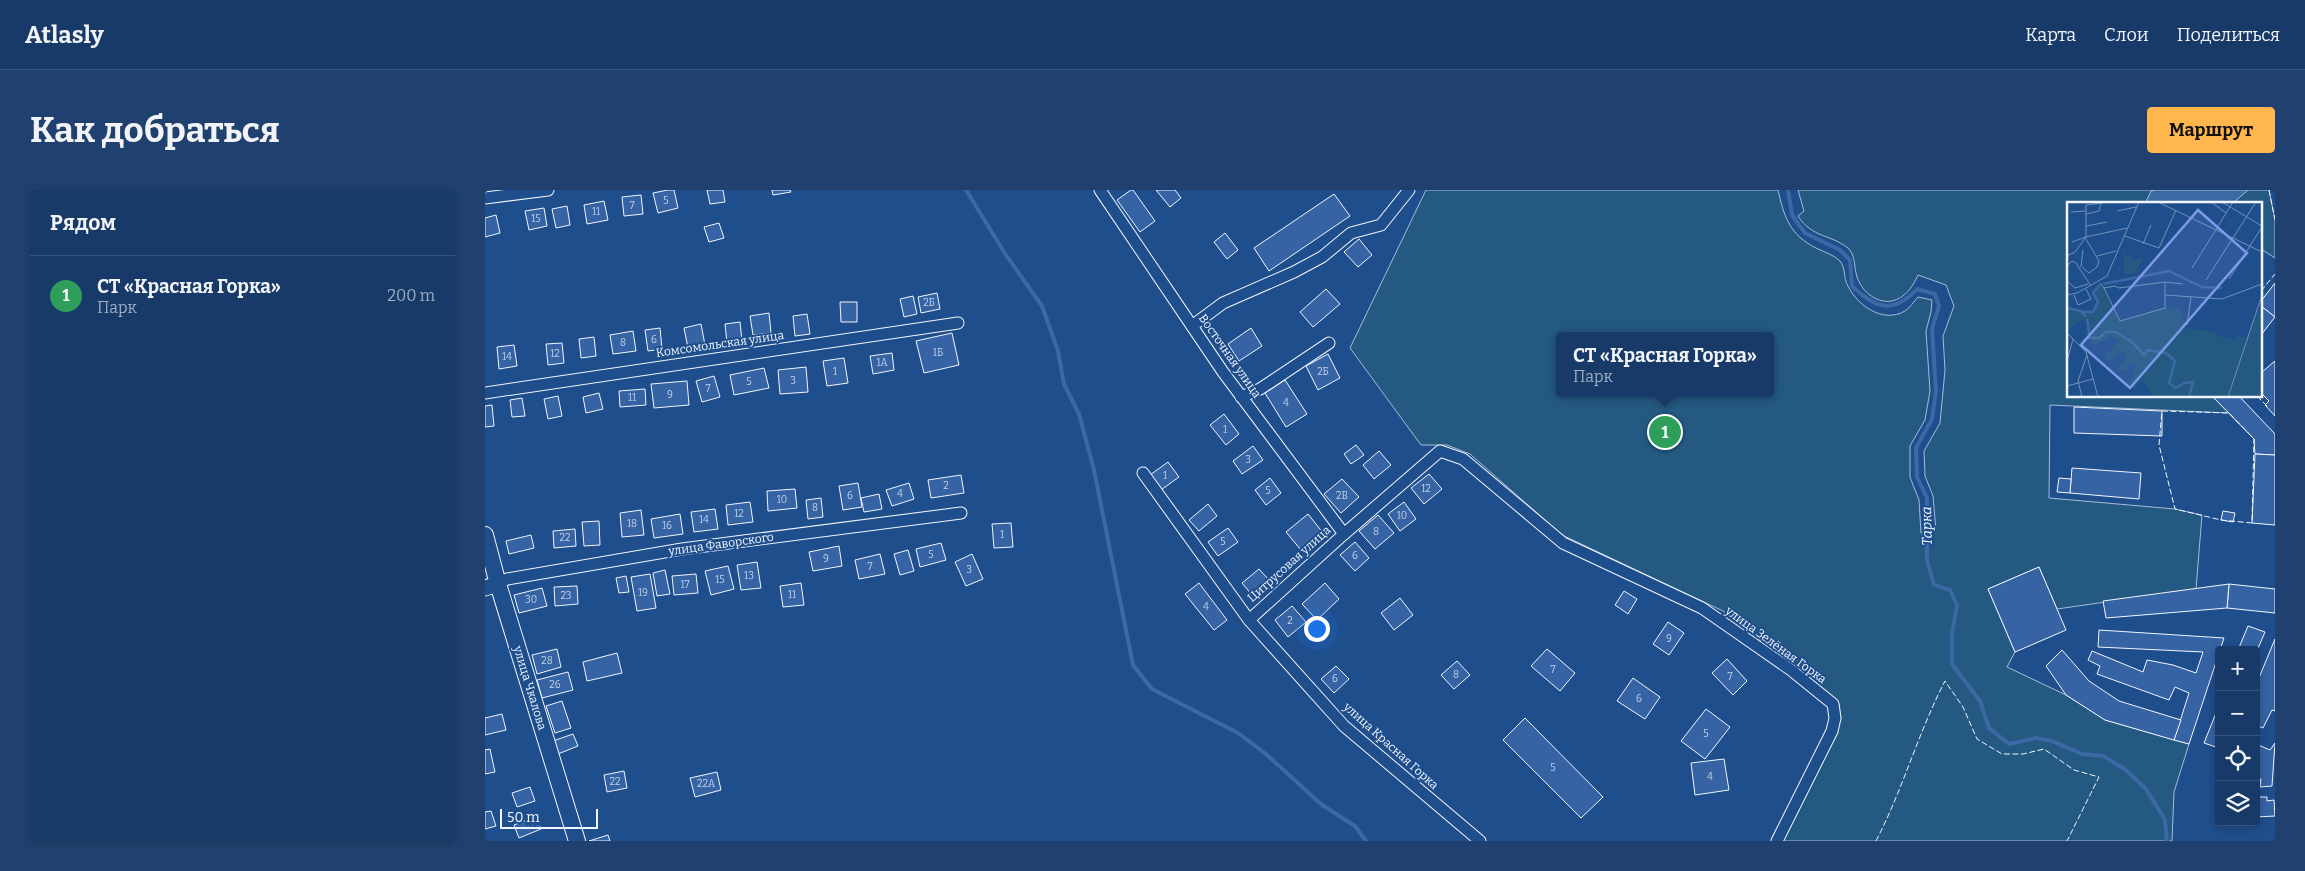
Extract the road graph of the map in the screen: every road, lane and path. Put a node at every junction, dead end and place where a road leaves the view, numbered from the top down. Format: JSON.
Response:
{"nodes":[{"id":1,"x":548,"y":190,"type":"edge"},
{"id":2,"x":1100,"y":190,"type":"edge"},
{"id":3,"x":1409,"y":190,"type":"edge"},
{"id":4,"x":485,"y":198,"type":"edge"},
{"id":5,"x":959,"y":323,"type":"dead end"},
{"id":6,"x":1192,"y":326,"type":"junction"},
{"id":7,"x":1329,"y":343,"type":"dead end"},
{"id":8,"x":485,"y":393,"type":"edge"},
{"id":9,"x":1241,"y":397,"type":"junction"},
{"id":10,"x":1143,"y":473,"type":"dead end"},
{"id":11,"x":961,"y":513,"type":"dead end"},
{"id":12,"x":1343,"y":534,"type":"junction"},
{"id":13,"x":485,"y":535,"type":"edge"},
{"id":14,"x":491,"y":586,"type":"edge"},
{"id":15,"x":1702,"y":608,"type":"joint"},
{"id":16,"x":1249,"y":620,"type":"junction"},
{"id":17,"x":577,"y":841,"type":"edge"},
{"id":18,"x":1480,"y":841,"type":"edge"},
{"id":19,"x":1777,"y":841,"type":"edge"}],
"edges":[{"from":1,"to":4,"type":"street"},
{"from":2,"to":6,"type":"street","name":"Восточная улица"},
{"from":3,"to":6,"type":"street"},
{"from":5,"to":8,"type":"street","name":"Комсомольская улица"},
{"from":6,"to":9,"type":"street","name":"Восточная улица"},
{"from":7,"to":9,"type":"street"},
{"from":9,"to":12,"type":"street","name":"Восточная улица"},
{"from":10,"to":16,"type":"street","name":"Цитрусовая улица"},
{"from":11,"to":14,"type":"street","name":"улица Фаворского"},
{"from":12,"to":15,"type":"street","name":"Цитрусовая улица"},
{"from":12,"to":16,"type":"street","name":"Цитрусовая улица"},
{"from":13,"to":14,"type":"main road","name":"улица Чкалова"},
{"from":14,"to":17,"type":"main road","name":"улица Чкалова"},
{"from":15,"to":19,"type":"street","name":"улица Зелёная Горка"},
{"from":16,"to":18,"type":"street","name":"улица Красная Горка"}]}
